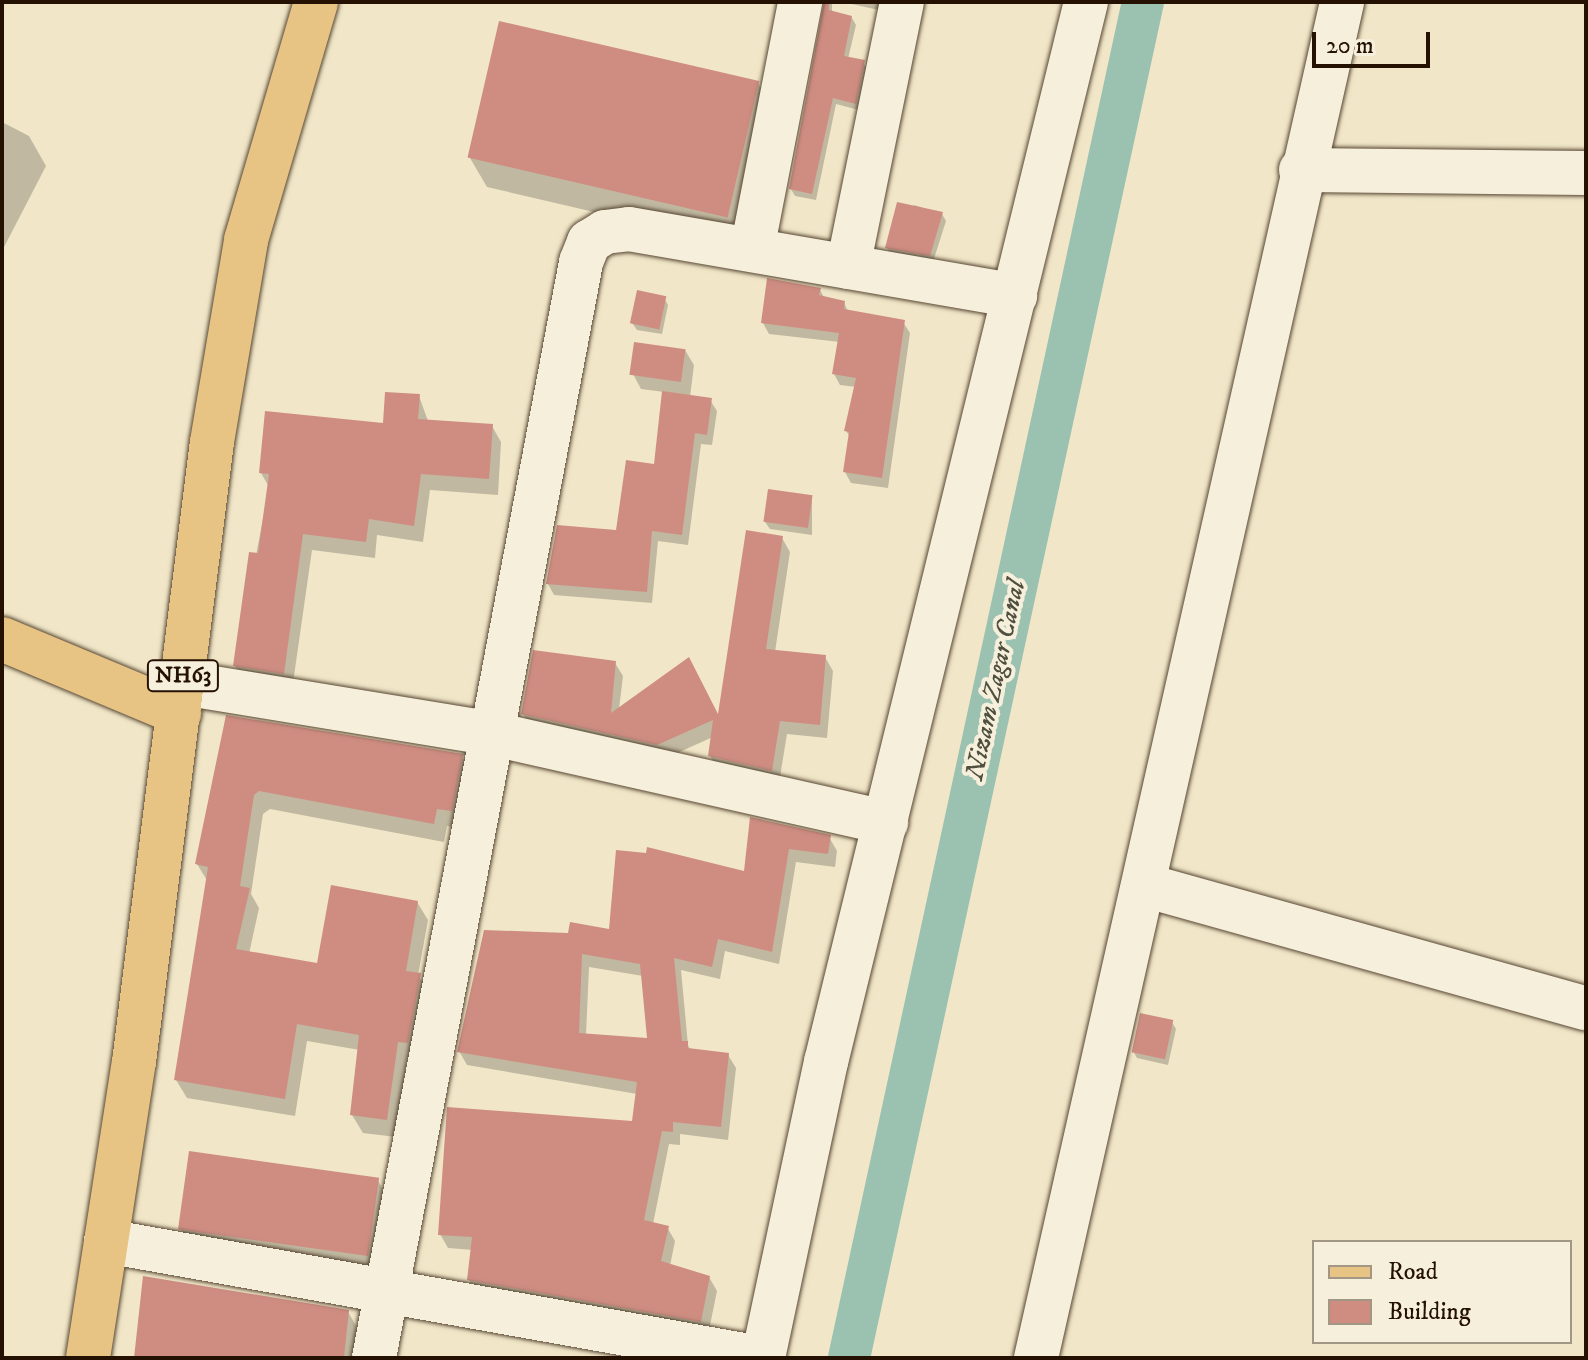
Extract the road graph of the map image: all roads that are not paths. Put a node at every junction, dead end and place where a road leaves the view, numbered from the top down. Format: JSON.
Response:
{"nodes":[{"id":1,"x":316,"y":2,"type":"edge"},
{"id":2,"x":800,"y":2,"type":"edge"},
{"id":3,"x":902,"y":2,"type":"edge"},
{"id":4,"x":1086,"y":2,"type":"edge"},
{"id":5,"x":1342,"y":2,"type":"edge"},
{"id":6,"x":1301,"y":170,"type":"junction"},
{"id":7,"x":1586,"y":173,"type":"edge"},
{"id":8,"x":752,"y":250,"type":"junction"},
{"id":9,"x":848,"y":267,"type":"junction"},
{"id":10,"x":1015,"y":296,"type":"junction"},
{"id":11,"x":2,"y":639,"type":"edge"},
{"id":12,"x":181,"y":698,"type":"junction"},
{"id":13,"x":494,"y":734,"type":"junction"},
{"id":14,"x":886,"y":822,"type":"junction"},
{"id":15,"x":1144,"y":885,"type":"junction"},
{"id":16,"x":1586,"y":1008,"type":"edge"},
{"id":17,"x":106,"y":1241,"type":"junction"},
{"id":18,"x":386,"y":1291,"type":"junction"},
{"id":19,"x":88,"y":1358,"type":"edge"},
{"id":20,"x":374,"y":1358,"type":"edge"},
{"id":21,"x":761,"y":1358,"type":"edge"},
{"id":22,"x":1036,"y":1358,"type":"edge"}],
"edges":[{"from":1,"to":12,"type":"main road","number":"NH63"},
{"from":2,"to":8,"type":"street"},
{"from":3,"to":9,"type":"street"},
{"from":4,"to":10,"type":"street"},
{"from":5,"to":6,"type":"street"},
{"from":6,"to":7,"type":"street"},
{"from":6,"to":15,"type":"street"},
{"from":8,"to":9,"type":"street"},
{"from":8,"to":13,"type":"street"},
{"from":9,"to":10,"type":"street"},
{"from":10,"to":14,"type":"street"},
{"from":11,"to":12,"type":"main road"},
{"from":12,"to":13,"type":"street"},
{"from":12,"to":17,"type":"main road","number":"NH63"},
{"from":13,"to":14,"type":"street"},
{"from":13,"to":18,"type":"street"},
{"from":14,"to":21,"type":"street"},
{"from":15,"to":16,"type":"street"},
{"from":15,"to":22,"type":"street"},
{"from":17,"to":18,"type":"street"},
{"from":17,"to":19,"type":"main road","number":"NH63"},
{"from":18,"to":20,"type":"street"},
{"from":18,"to":21,"type":"street"}]}
